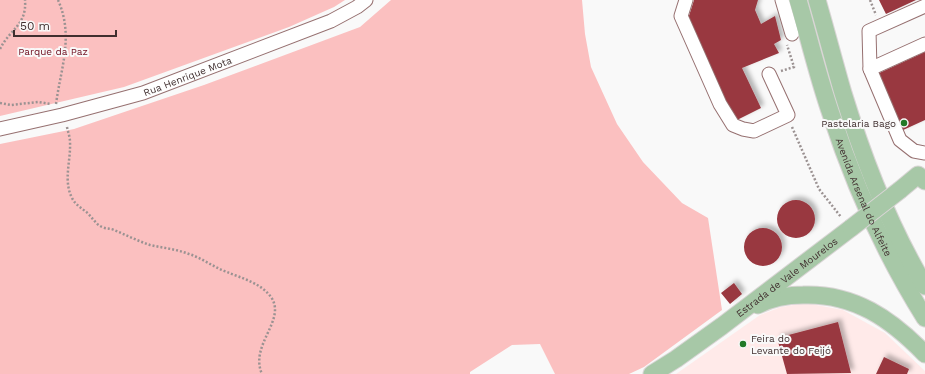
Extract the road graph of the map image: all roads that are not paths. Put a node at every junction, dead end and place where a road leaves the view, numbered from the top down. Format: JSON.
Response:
{"nodes":[{"id":1,"x":366,"y":0,"type":"edge"},
{"id":2,"x":686,"y":0,"type":"edge"},
{"id":3,"x":782,"y":0,"type":"edge"},
{"id":4,"x":798,"y":0,"type":"edge"},
{"id":5,"x":817,"y":0,"type":"edge"},
{"id":6,"x":925,"y":6,"type":"edge"},
{"id":7,"x":792,"y":34,"type":"road end"},
{"id":8,"x":925,"y":44,"type":"edge"},
{"id":9,"x":870,"y":69,"type":"junction"},
{"id":10,"x":769,"y":74,"type":"road end"},
{"id":11,"x":0,"y":129,"type":"edge"},
{"id":12,"x":925,"y":153,"type":"edge"},
{"id":13,"x":923,"y":175,"type":"edge"},
{"id":14,"x":925,"y":286,"type":"edge"},
{"id":15,"x":925,"y":318,"type":"edge"},
{"id":16,"x":722,"y":326,"type":"junction"},
{"id":17,"x":925,"y":354,"type":"edge"},
{"id":18,"x":652,"y":374,"type":"edge"}],
"edges":[{"from":1,"to":11,"type":"street","name":"Rua Henrique Mota"},
{"from":2,"to":10,"type":"street"},
{"from":3,"to":7,"type":"street"},
{"from":4,"to":15,"type":"main road","name":"Avenida Arsenal do Alfeite"},
{"from":5,"to":14,"type":"main road","name":"Avenida Arsenal do Alfeite"},
{"from":6,"to":9,"type":"street"},
{"from":8,"to":9,"type":"street"},
{"from":9,"to":12,"type":"street"},
{"from":13,"to":16,"type":"main road","name":"Estrada de Vale Mourelos","bridge":true},
{"from":16,"to":17,"type":"main road"},
{"from":16,"to":18,"type":"main road","name":"Estrada de Vale Mourelos"}]}
